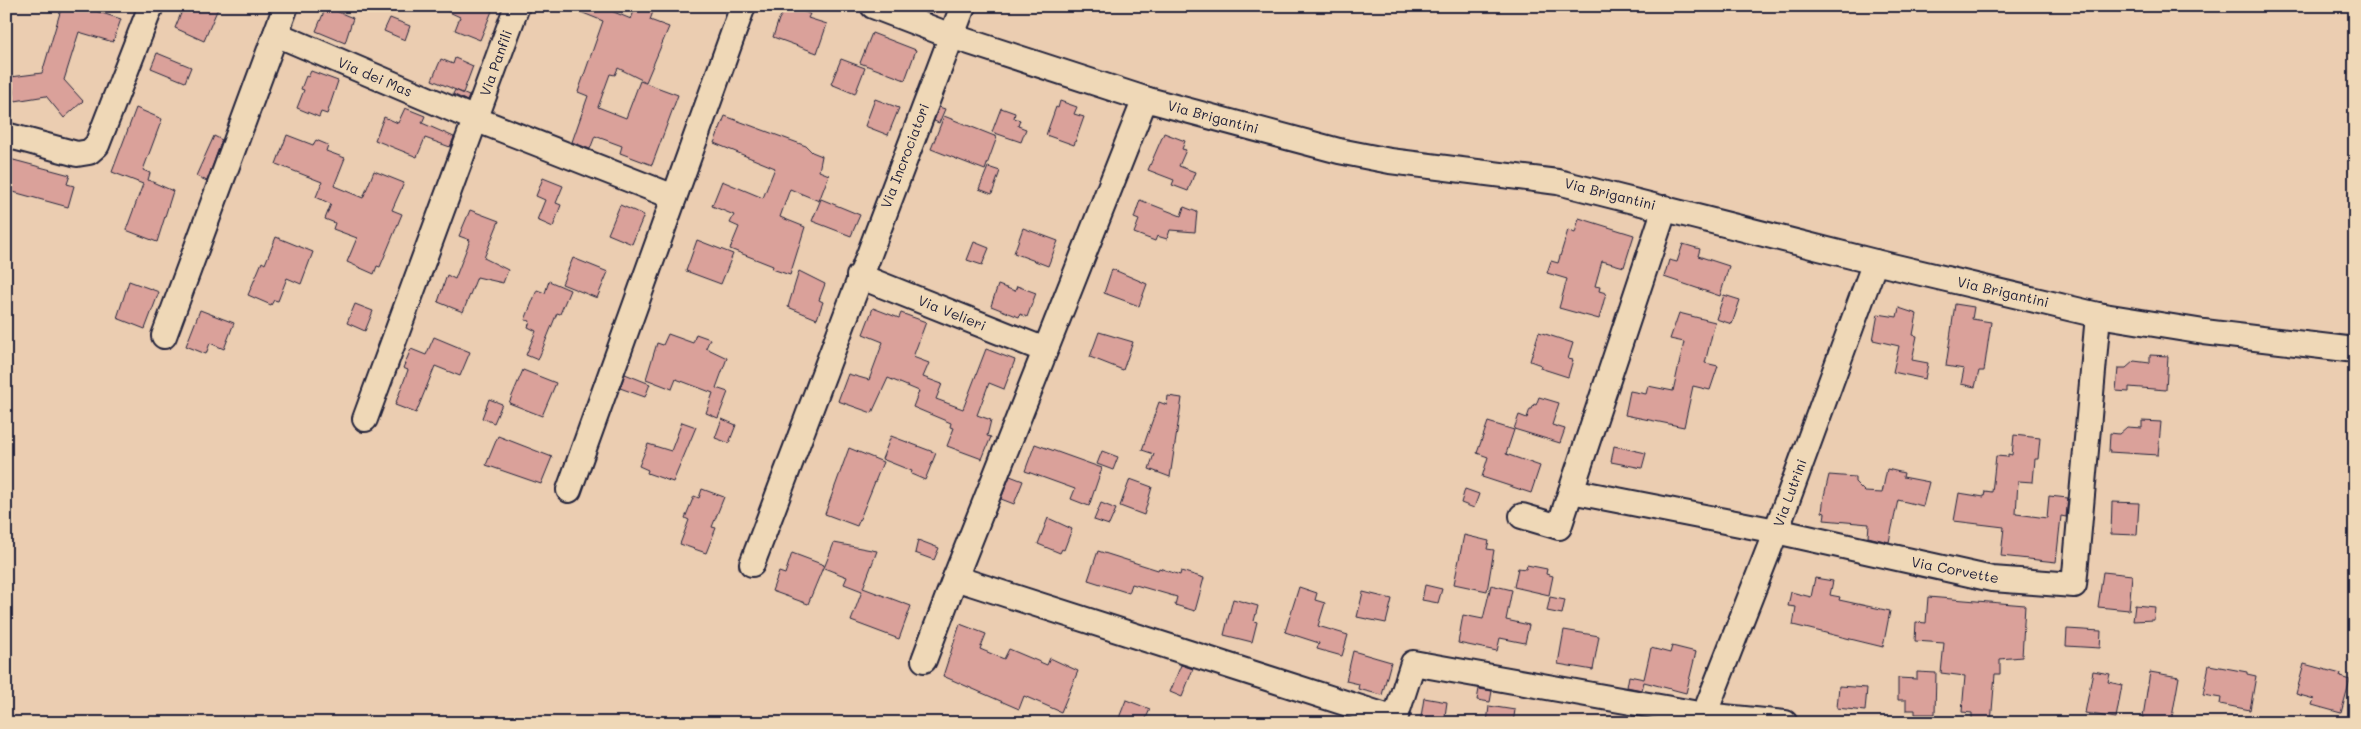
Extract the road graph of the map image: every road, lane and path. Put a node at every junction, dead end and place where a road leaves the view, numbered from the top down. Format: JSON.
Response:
{"nodes":[{"id":1,"x":151,"y":6,"type":"edge"},
{"id":2,"x":286,"y":6,"type":"edge"},
{"id":3,"x":517,"y":6,"type":"edge"},
{"id":4,"x":743,"y":6,"type":"edge"},
{"id":5,"x":874,"y":6,"type":"edge"},
{"id":6,"x":963,"y":6,"type":"edge"},
{"id":7,"x":276,"y":34,"type":"junction"},
{"id":8,"x":951,"y":36,"type":"junction"},
{"id":9,"x":1144,"y":99,"type":"junction"},
{"id":10,"x":475,"y":119,"type":"junction"},
{"id":11,"x":6,"y":135,"type":"edge"},
{"id":12,"x":674,"y":197,"type":"junction"},
{"id":13,"x":1665,"y":208,"type":"junction"},
{"id":14,"x":1875,"y":262,"type":"junction"},
{"id":15,"x":859,"y":276,"type":"junction"},
{"id":16,"x":2098,"y":315,"type":"junction"},
{"id":17,"x":164,"y":336,"type":"dead end"},
{"id":18,"x":1045,"y":350,"type":"junction"},
{"id":19,"x":2355,"y":350,"type":"edge"},
{"id":20,"x":364,"y":419,"type":"dead end"},
{"id":21,"x":569,"y":490,"type":"dead end"},
{"id":22,"x":1571,"y":491,"type":"junction"},
{"id":23,"x":1522,"y":516,"type":"dead end"},
{"id":24,"x":1776,"y":531,"type":"junction"},
{"id":25,"x":752,"y":564,"type":"dead end"},
{"id":26,"x":956,"y":578,"type":"junction"},
{"id":27,"x":924,"y":660,"type":"dead end"},
{"id":28,"x":1703,"y":719,"type":"edge"},
{"id":29,"x":1785,"y":723,"type":"edge"}],
"edges":[{"from":1,"to":11,"type":"street"},
{"from":2,"to":7,"type":"street"},
{"from":3,"to":10,"type":"street","name":"Via Panfili"},
{"from":4,"to":12,"type":"street"},
{"from":5,"to":8,"type":"street","name":"Via Brigantini"},
{"from":6,"to":8,"type":"street","name":"Via Incrociatori"},
{"from":7,"to":10,"type":"street","name":"Via dei Mas"},
{"from":7,"to":17,"type":"street"},
{"from":8,"to":9,"type":"street","name":"Via Brigantini"},
{"from":8,"to":15,"type":"street","name":"Via Incrociatori"},
{"from":9,"to":13,"type":"street","name":"Via Brigantini"},
{"from":9,"to":18,"type":"street"},
{"from":10,"to":12,"type":"street","name":"Via dei Mas"},
{"from":10,"to":20,"type":"street","name":"Via Panfili"},
{"from":12,"to":21,"type":"street"},
{"from":13,"to":14,"type":"street","name":"Via Brigantini"},
{"from":13,"to":22,"type":"street"},
{"from":14,"to":16,"type":"street","name":"Via Brigantini"},
{"from":14,"to":24,"type":"street","name":"Via Lutrini"},
{"from":15,"to":18,"type":"street","name":"Via Velieri"},
{"from":15,"to":25,"type":"street","name":"Via Incrociatori"},
{"from":16,"to":19,"type":"street","name":"Via Brigantini"},
{"from":16,"to":24,"type":"street","name":"Via Corvette"},
{"from":18,"to":26,"type":"street"},
{"from":22,"to":23,"type":"street"},
{"from":22,"to":24,"type":"street","name":"Via Corvette"},
{"from":24,"to":28,"type":"street","name":"Via Lutrini"},
{"from":26,"to":27,"type":"street"},
{"from":26,"to":28,"type":"street"},
{"from":28,"to":29,"type":"street"}]}
